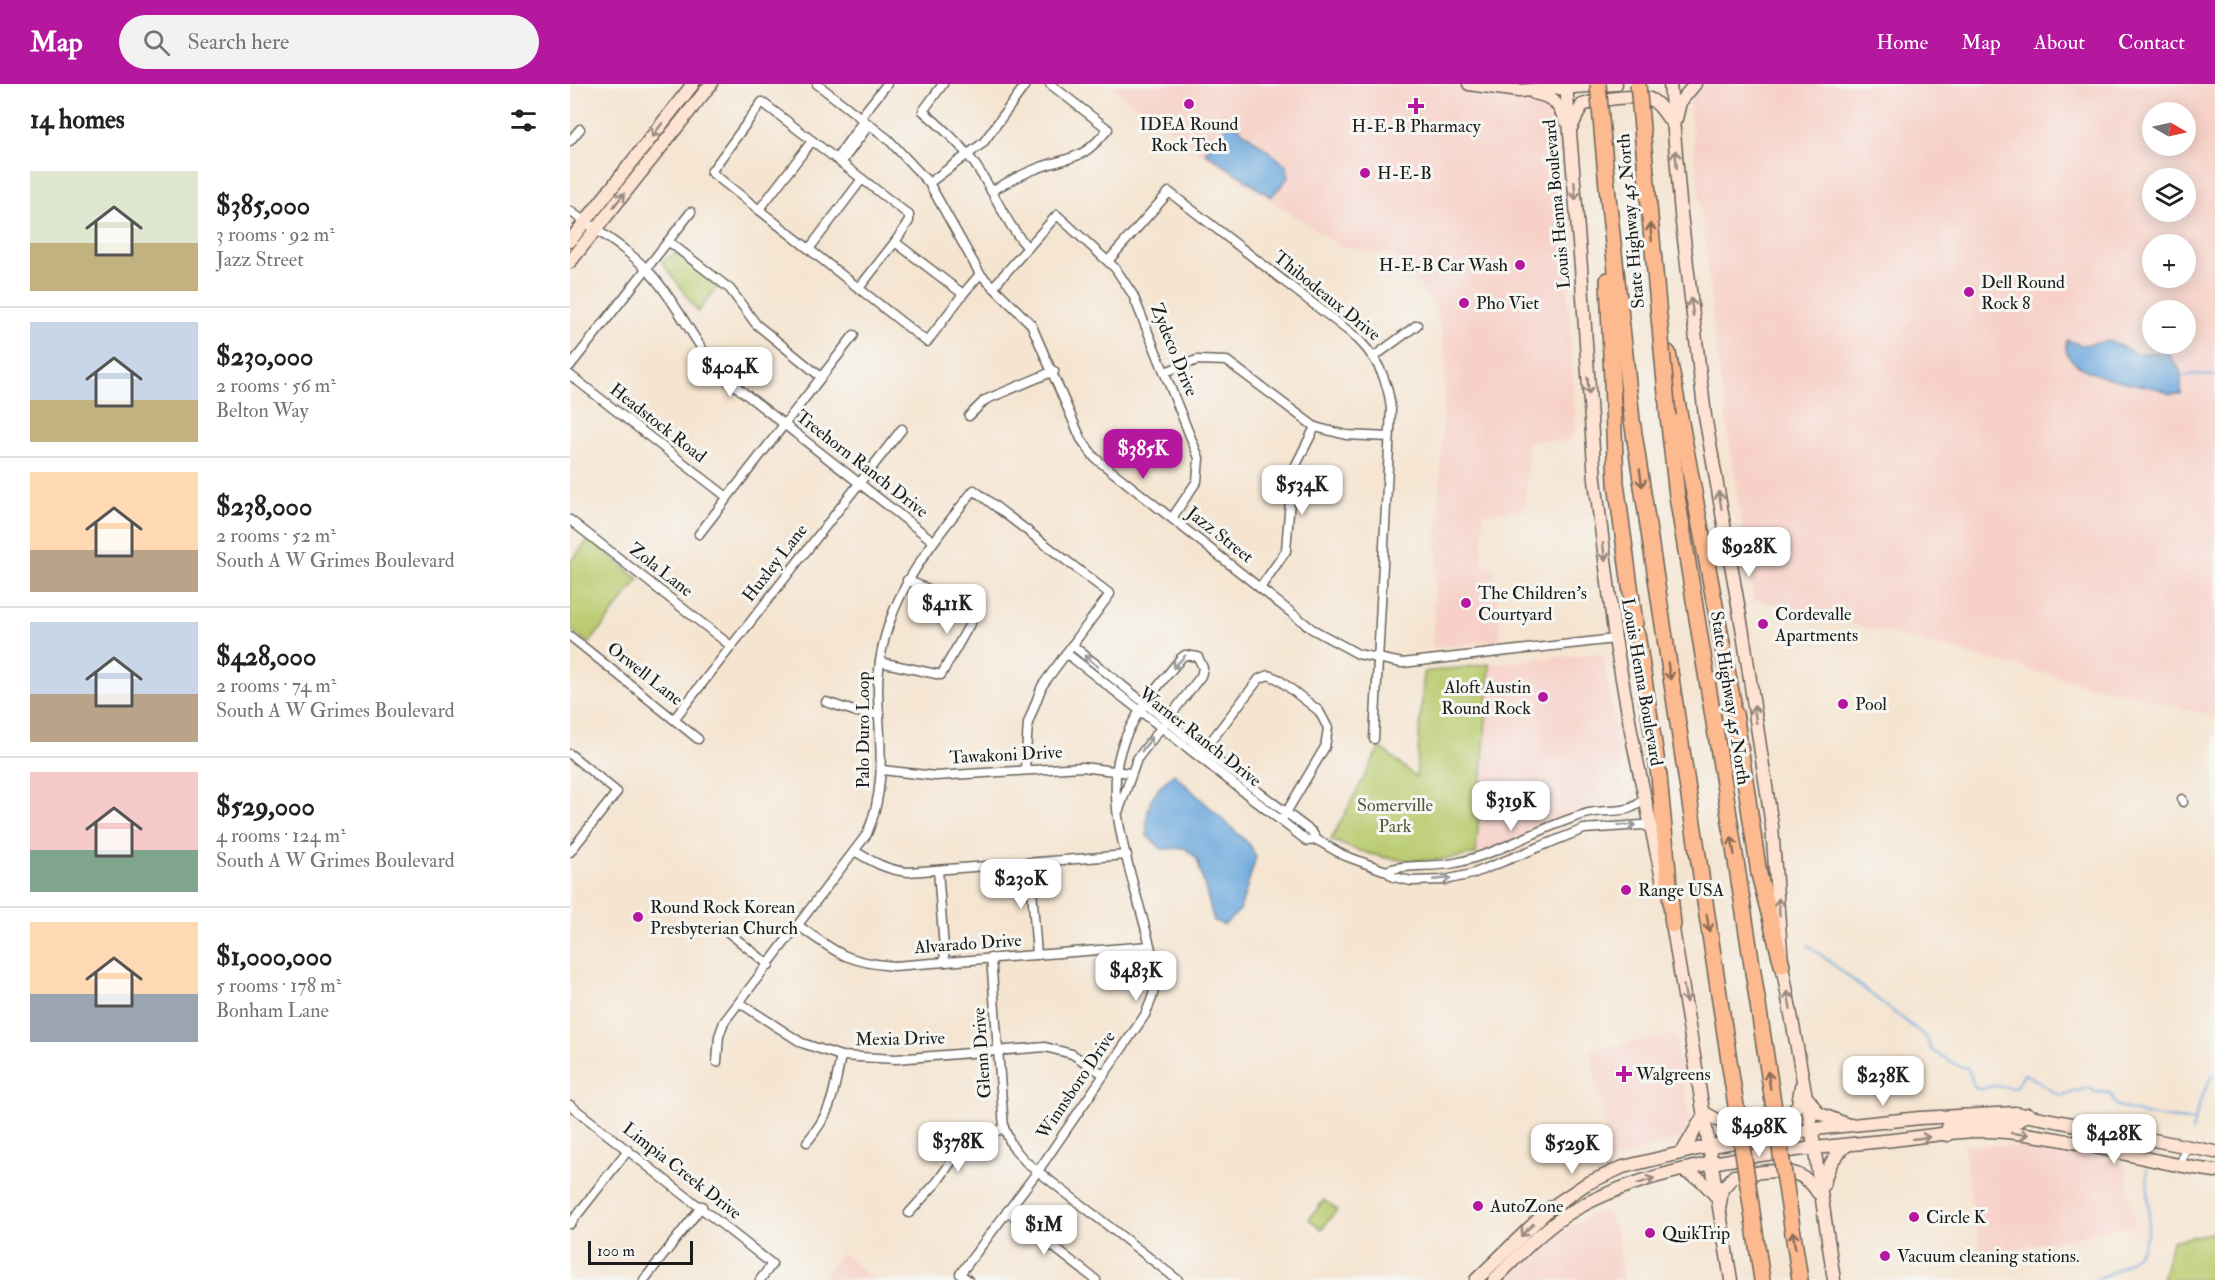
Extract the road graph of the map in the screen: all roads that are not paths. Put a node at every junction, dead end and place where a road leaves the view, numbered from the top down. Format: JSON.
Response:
{"nodes":[{"id":1,"x":693,"y":84,"type":"edge"},
{"id":2,"x":711,"y":84,"type":"edge"},
{"id":3,"x":817,"y":84,"type":"edge"},
{"id":4,"x":887,"y":84,"type":"edge"},
{"id":5,"x":943,"y":84,"type":"edge"},
{"id":6,"x":1026,"y":84,"type":"edge"},
{"id":7,"x":1050,"y":84,"type":"edge"},
{"id":8,"x":1469,"y":84,"type":"edge"},
{"id":9,"x":1598,"y":84,"type":"edge"},
{"id":10,"x":1616,"y":84,"type":"edge"},
{"id":11,"x":1638,"y":84,"type":"edge"},
{"id":12,"x":1670,"y":84,"type":"edge"},
{"id":13,"x":1695,"y":84,"type":"edge"},
{"id":14,"x":1566,"y":86,"type":"edge"},
{"id":15,"x":1518,"y":91,"type":"junction"},
{"id":16,"x":864,"y":121,"type":"junction"},
{"id":17,"x":1674,"y":126,"type":"junction"},
{"id":18,"x":580,"y":129,"type":"dead end"},
{"id":19,"x":1570,"y":133,"type":"junction"},
{"id":20,"x":570,"y":141,"type":"edge"},
{"id":21,"x":812,"y":141,"type":"junction"},
{"id":22,"x":967,"y":154,"type":"junction"},
{"id":23,"x":839,"y":161,"type":"junction"},
{"id":24,"x":862,"y":179,"type":"junction"},
{"id":25,"x":929,"y":183,"type":"junction"},
{"id":26,"x":1607,"y":187,"type":"junction"},
{"id":27,"x":991,"y":191,"type":"junction"},
{"id":28,"x":759,"y":210,"type":"junction"},
{"id":29,"x":570,"y":211,"type":"edge"},
{"id":30,"x":691,"y":212,"type":"dead end"},
{"id":31,"x":584,"y":222,"type":"junction"},
{"id":32,"x":595,"y":230,"type":"junction"},
{"id":33,"x":570,"y":241,"type":"edge"},
{"id":34,"x":669,"y":241,"type":"junction"},
{"id":35,"x":895,"y":242,"type":"junction"},
{"id":36,"x":1028,"y":248,"type":"junction"},
{"id":37,"x":809,"y":249,"type":"junction"},
{"id":38,"x":1108,"y":261,"type":"junction"},
{"id":39,"x":570,"y":262,"type":"edge"},
{"id":40,"x":646,"y":268,"type":"junction"},
{"id":41,"x":980,"y":274,"type":"junction"},
{"id":42,"x":993,"y":287,"type":"junction"},
{"id":43,"x":858,"y":288,"type":"junction"},
{"id":44,"x":963,"y":294,"type":"junction"},
{"id":45,"x":1417,"y":325,"type":"dead end"},
{"id":46,"x":854,"y":335,"type":"dead end"},
{"id":47,"x":1375,"y":356,"type":"junction"},
{"id":48,"x":570,"y":366,"type":"edge"},
{"id":49,"x":1054,"y":371,"type":"junction"},
{"id":50,"x":1165,"y":372,"type":"junction"},
{"id":51,"x":570,"y":375,"type":"edge"},
{"id":52,"x":821,"y":377,"type":"junction"},
{"id":53,"x":1673,"y":415,"type":"junction"},
{"id":54,"x":969,"y":416,"type":"dead end"},
{"id":55,"x":784,"y":424,"type":"junction"},
{"id":56,"x":1315,"y":427,"type":"junction"},
{"id":57,"x":902,"y":429,"type":"dead end"},
{"id":58,"x":1389,"y":437,"type":"junction"},
{"id":59,"x":858,"y":484,"type":"junction"},
{"id":60,"x":727,"y":497,"type":"junction"},
{"id":61,"x":1172,"y":518,"type":"junction"},
{"id":62,"x":570,"y":520,"type":"edge"},
{"id":63,"x":699,"y":534,"type":"dead end"},
{"id":64,"x":933,"y":541,"type":"junction"},
{"id":65,"x":907,"y":580,"type":"junction"},
{"id":66,"x":1260,"y":588,"type":"junction"},
{"id":67,"x":570,"y":636,"type":"edge"},
{"id":68,"x":1615,"y":639,"type":"junction"},
{"id":69,"x":1072,"y":645,"type":"junction"},
{"id":70,"x":731,"y":646,"type":"junction"},
{"id":71,"x":1066,"y":653,"type":"junction"},
{"id":72,"x":1378,"y":660,"type":"junction"},
{"id":73,"x":880,"y":662,"type":"junction"},
{"id":74,"x":1106,"y":673,"type":"junction"},
{"id":75,"x":1101,"y":681,"type":"junction"},
{"id":76,"x":826,"y":702,"type":"dead end"},
{"id":77,"x":1142,"y":707,"type":"junction"},
{"id":78,"x":880,"y":715,"type":"junction"},
{"id":79,"x":675,"y":718,"type":"junction"},
{"id":80,"x":1163,"y":724,"type":"junction"},
{"id":81,"x":699,"y":739,"type":"dead end"},
{"id":82,"x":1374,"y":739,"type":"dead end"},
{"id":83,"x":570,"y":754,"type":"edge"},
{"id":84,"x":1200,"y":754,"type":"junction"},
{"id":85,"x":882,"y":770,"type":"junction"},
{"id":86,"x":1025,"y":770,"type":"junction"},
{"id":87,"x":1118,"y":770,"type":"junction"},
{"id":88,"x":1130,"y":773,"type":"junction"},
{"id":89,"x":1644,"y":798,"type":"junction"},
{"id":90,"x":1119,"y":810,"type":"junction"},
{"id":91,"x":1284,"y":818,"type":"junction"},
{"id":92,"x":1650,"y":827,"type":"junction"},
{"id":93,"x":1513,"y":845,"type":"junction"},
{"id":94,"x":570,"y":852,"type":"edge"},
{"id":95,"x":856,"y":852,"type":"junction"},
{"id":96,"x":1127,"y":855,"type":"junction"},
{"id":97,"x":1520,"y":856,"type":"junction"},
{"id":98,"x":1030,"y":863,"type":"junction"},
{"id":99,"x":938,"y":870,"type":"junction"},
{"id":100,"x":1386,"y":871,"type":"junction"},
{"id":101,"x":1673,"y":925,"type":"junction"},
{"id":102,"x":799,"y":926,"type":"junction"},
{"id":103,"x":729,"y":933,"type":"dead end"},
{"id":104,"x":1150,"y":946,"type":"junction"},
{"id":105,"x":1037,"y":955,"type":"junction"},
{"id":106,"x":991,"y":958,"type":"junction"},
{"id":107,"x":945,"y":962,"type":"junction"},
{"id":108,"x":769,"y":965,"type":"junction"},
{"id":109,"x":1782,"y":965,"type":"junction"},
{"id":110,"x":740,"y":1003,"type":"junction"},
{"id":111,"x":998,"y":1051,"type":"junction"},
{"id":112,"x":842,"y":1056,"type":"junction"},
{"id":113,"x":717,"y":1062,"type":"dead end"},
{"id":114,"x":1103,"y":1074,"type":"junction"},
{"id":115,"x":1802,"y":1076,"type":"junction"},
{"id":116,"x":1806,"y":1095,"type":"junction"},
{"id":117,"x":570,"y":1105,"type":"edge"},
{"id":118,"x":1705,"y":1113,"type":"junction"},
{"id":119,"x":2028,"y":1114,"type":"junction"},
{"id":120,"x":1850,"y":1125,"type":"junction"},
{"id":121,"x":1004,"y":1128,"type":"junction"},
{"id":122,"x":1811,"y":1130,"type":"junction"},
{"id":123,"x":1947,"y":1135,"type":"junction"},
{"id":124,"x":807,"y":1142,"type":"dead end"},
{"id":125,"x":1848,"y":1145,"type":"junction"},
{"id":126,"x":2186,"y":1145,"type":"junction"},
{"id":127,"x":1710,"y":1146,"type":"junction"},
{"id":128,"x":1814,"y":1149,"type":"junction"},
{"id":129,"x":628,"y":1150,"type":"junction"},
{"id":130,"x":1683,"y":1151,"type":"junction"},
{"id":131,"x":2215,"y":1152,"type":"edge"},
{"id":132,"x":1639,"y":1162,"type":"junction"},
{"id":133,"x":1712,"y":1164,"type":"junction"},
{"id":134,"x":2181,"y":1164,"type":"junction"},
{"id":135,"x":1038,"y":1171,"type":"junction"},
{"id":136,"x":1684,"y":1171,"type":"junction"},
{"id":137,"x":2215,"y":1171,"type":"edge"},
{"id":138,"x":1715,"y":1195,"type":"junction"},
{"id":139,"x":1821,"y":1198,"type":"junction"},
{"id":140,"x":1594,"y":1199,"type":"junction"},
{"id":141,"x":702,"y":1206,"type":"junction"},
{"id":142,"x":1007,"y":1211,"type":"junction"},
{"id":143,"x":909,"y":1213,"type":"dead end"},
{"id":144,"x":1719,"y":1214,"type":"junction"},
{"id":145,"x":570,"y":1224,"type":"edge"},
{"id":146,"x":1486,"y":1278,"type":"edge"},
{"id":147,"x":644,"y":1280,"type":"edge"},
{"id":148,"x":760,"y":1280,"type":"edge"},
{"id":149,"x":968,"y":1280,"type":"edge"},
{"id":150,"x":1096,"y":1280,"type":"edge"},
{"id":151,"x":1178,"y":1280,"type":"edge"},
{"id":152,"x":1731,"y":1280,"type":"edge"},
{"id":153,"x":1762,"y":1280,"type":"edge"},
{"id":154,"x":1800,"y":1280,"type":"edge"},
{"id":155,"x":1834,"y":1280,"type":"edge"}],
"edges":[{"from":1,"to":31,"type":"main road","one_way":true},
{"from":32,"to":2,"type":"main road","one_way":true},
{"from":3,"to":16,"type":"street","name":"Jazz Street"},
{"from":4,"to":16,"type":"street"},
{"from":5,"to":22,"type":"street"},
{"from":6,"to":22,"type":"street"},
{"from":7,"to":27,"type":"street"},
{"from":8,"to":15,"type":"main road"},
{"from":9,"to":26,"type":"highway","name":"State Highway 45 North","bridge":true},
{"from":10,"to":14,"type":"main road"},
{"from":53,"to":11,"type":"highway","name":"State Highway 45 North","one_way":true,"bridge":true},
{"from":12,"to":17,"type":"main road"},
{"from":13,"to":17,"type":"main road"},
{"from":14,"to":15,"type":"main road"},
{"from":14,"to":19,"type":"main road","name":"Louis Henna Boulevard"},
{"from":15,"to":19,"type":"main road"},
{"from":16,"to":23,"type":"street"},
{"from":16,"to":25,"type":"street","name":"Jazz Street"},
{"from":17,"to":19,"type":"main road"},
{"from":109,"to":17,"type":"main road","one_way":true},
{"from":18,"to":20,"type":"street"},
{"from":19,"to":68,"type":"main road","name":"Louis Henna Boulevard","one_way":true},
{"from":21,"to":23,"type":"street"},
{"from":21,"to":28,"type":"street"},
{"from":21,"to":28,"type":"street"},
{"from":22,"to":25,"type":"street"},
{"from":22,"to":27,"type":"street"},
{"from":23,"to":24,"type":"street"},
{"from":24,"to":35,"type":"street"},
{"from":24,"to":37,"type":"street"},
{"from":25,"to":41,"type":"street","name":"Jazz Street"},
{"from":26,"to":101,"type":"highway"},
{"from":26,"to":153,"type":"highway","name":"State Highway 45 North","one_way":true,"bridge":true},
{"from":27,"to":36,"type":"street"},
{"from":28,"to":37,"type":"street"},
{"from":29,"to":31,"type":"street","name":"Treehorn Ranch Drive"},
{"from":30,"to":34,"type":"street"},
{"from":31,"to":32,"type":"street","name":"Treehorn Ranch Drive"},
{"from":31,"to":33,"type":"main road"},
{"from":32,"to":39,"type":"main road"},
{"from":32,"to":40,"type":"street","name":"Treehorn Ranch Drive"},
{"from":34,"to":40,"type":"street"},
{"from":34,"to":52,"type":"street"},
{"from":35,"to":43,"type":"street"},
{"from":35,"to":44,"type":"street"},
{"from":36,"to":38,"type":"street","name":"Zydeco Drive"},
{"from":36,"to":42,"type":"street"},
{"from":37,"to":43,"type":"street"},
{"from":38,"to":47,"type":"street","name":"Thibodeaux Drive"},
{"from":38,"to":50,"type":"street","name":"Zydeco Drive"},
{"from":40,"to":48,"type":"street"},
{"from":40,"to":55,"type":"street","name":"Treehorn Ranch Drive"},
{"from":41,"to":42,"type":"street","name":"Jazz Street"},
{"from":41,"to":44,"type":"street"},
{"from":42,"to":49,"type":"street","name":"Jazz Street"},
{"from":43,"to":44,"type":"street"},
{"from":45,"to":47,"type":"street"},
{"from":46,"to":52,"type":"street"},
{"from":47,"to":58,"type":"street","name":"Thibodeaux Drive"},
{"from":49,"to":54,"type":"street"},
{"from":49,"to":61,"type":"street","name":"Jazz Street"},
{"from":50,"to":56,"type":"street"},
{"from":50,"to":61,"type":"street","name":"Zydeco Drive"},
{"from":51,"to":60,"type":"street","name":"Headstock Road"},
{"from":52,"to":55,"type":"street"},
{"from":53,"to":109,"type":"highway"},
{"from":154,"to":53,"type":"highway","name":"State Highway 45 North","one_way":true,"bridge":true},
{"from":55,"to":59,"type":"street","name":"Treehorn Ranch Drive"},
{"from":55,"to":60,"type":"street"},
{"from":56,"to":58,"type":"street"},
{"from":56,"to":66,"type":"street"},
{"from":57,"to":59,"type":"street","name":"Huxley Lane"},
{"from":58,"to":72,"type":"street","name":"Thibodeaux Drive"},
{"from":59,"to":64,"type":"street","name":"Treehorn Ranch Drive"},
{"from":59,"to":70,"type":"street","name":"Huxley Lane"},
{"from":60,"to":63,"type":"street"},
{"from":61,"to":66,"type":"street","name":"Jazz Street"},
{"from":62,"to":70,"type":"street","name":"Zola Lane"},
{"from":64,"to":65,"type":"street","name":"Palo Duro Loop"},
{"from":64,"to":69,"type":"street","name":"Palo Duro Loop"},
{"from":65,"to":73,"type":"street","name":"Palo Duro Loop"},
{"from":65,"to":73,"type":"street"},
{"from":66,"to":72,"type":"street","name":"Jazz Street"},
{"from":67,"to":79,"type":"street","name":"Orwell Lane"},
{"from":68,"to":72,"type":"street","name":"Jazz Street"},
{"from":68,"to":89,"type":"main road","name":"Louis Henna Boulevard"},
{"from":69,"to":71,"type":"street","name":"Palo Duro Loop"},
{"from":74,"to":69,"type":"street","name":"Warner Ranch Drive","one_way":true},
{"from":70,"to":79,"type":"street","name":"Huxley Lane"},
{"from":71,"to":75,"type":"street","name":"Warner Ranch Drive"},
{"from":71,"to":86,"type":"street","name":"Palo Duro Loop"},
{"from":72,"to":82,"type":"street","name":"Thibodeaux Drive"},
{"from":73,"to":78,"type":"street","name":"Palo Duro Loop"},
{"from":74,"to":75,"type":"street"},
{"from":74,"to":77,"type":"street","name":"Warner Ranch Drive"},
{"from":75,"to":77,"type":"street","name":"Warner Ranch Drive"},
{"from":76,"to":78,"type":"street"},
{"from":77,"to":80,"type":"street","name":"Warner Ranch Drive"},
{"from":80,"to":77,"type":"street","name":"Winnsboro Drive","one_way":true},
{"from":77,"to":87,"type":"street","name":"Winnsboro Drive"},
{"from":78,"to":85,"type":"street","name":"Palo Duro Loop"},
{"from":79,"to":81,"type":"street","name":"Orwell Lane"},
{"from":80,"to":84,"type":"street","name":"Warner Ranch Drive"},
{"from":88,"to":80,"type":"street","name":"Winnsboro Drive","one_way":true},
{"from":83,"to":94,"type":"street"},
{"from":84,"to":91,"type":"street","name":"Warner Ranch Drive"},
{"from":84,"to":91,"type":"street"},
{"from":85,"to":86,"type":"street","name":"Tawakoni Drive"},
{"from":85,"to":95,"type":"street","name":"Palo Duro Loop"},
{"from":86,"to":87,"type":"street","name":"Tawakoni Drive"},
{"from":87,"to":88,"type":"street","name":"Tawakoni Drive"},
{"from":87,"to":90,"type":"street","name":"Winnsboro Drive"},
{"from":88,"to":90,"type":"street","name":"Winnsboro Drive"},
{"from":89,"to":92,"type":"main road","name":"Louis Henna Boulevard"},
{"from":89,"to":93,"type":"street","name":"Warner Ranch Drive"},
{"from":90,"to":96,"type":"street","name":"Winnsboro Drive"},
{"from":91,"to":100,"type":"street","name":"Warner Ranch Drive"},
{"from":97,"to":92,"type":"street","name":"Warner Ranch Drive","one_way":true},
{"from":92,"to":101,"type":"main road","name":"Louis Henna Boulevard"},
{"from":93,"to":97,"type":"street"},
{"from":93,"to":100,"type":"street","name":"Warner Ranch Drive"},
{"from":95,"to":99,"type":"street"},
{"from":95,"to":102,"type":"street","name":"Palo Duro Loop"},
{"from":96,"to":98,"type":"street"},
{"from":96,"to":104,"type":"street","name":"Winnsboro Drive"},
{"from":100,"to":97,"type":"street","name":"Warner Ranch Drive","one_way":true},
{"from":98,"to":99,"type":"street"},
{"from":98,"to":105,"type":"street"},
{"from":99,"to":107,"type":"street"},
{"from":101,"to":118,"type":"main road","name":"Louis Henna Boulevard","one_way":true},
{"from":102,"to":107,"type":"street","name":"Alvarado Drive"},
{"from":102,"to":108,"type":"street","name":"Palo Duro Loop"},
{"from":103,"to":108,"type":"street"},
{"from":104,"to":105,"type":"street","name":"Alvarado Drive"},
{"from":104,"to":114,"type":"street","name":"Winnsboro Drive"},
{"from":105,"to":106,"type":"street","name":"Alvarado Drive"},
{"from":106,"to":107,"type":"street","name":"Alvarado Drive"},
{"from":106,"to":111,"type":"street","name":"Glenn Drive"},
{"from":108,"to":110,"type":"street","name":"Palo Duro Loop"},
{"from":115,"to":109,"type":"main road","one_way":true},
{"from":110,"to":112,"type":"street","name":"Mexia Drive"},
{"from":110,"to":113,"type":"street","name":"Palo Duro Loop"},
{"from":111,"to":112,"type":"street","name":"Mexia Drive"},
{"from":111,"to":114,"type":"street","name":"Mexia Drive"},
{"from":111,"to":121,"type":"street","name":"Glenn Drive"},
{"from":112,"to":124,"type":"street"},
{"from":114,"to":135,"type":"street","name":"Winnsboro Drive"},
{"from":115,"to":116,"type":"main road"},
{"from":115,"to":118,"type":"main road"},
{"from":116,"to":120,"type":"main road"},
{"from":116,"to":122,"type":"main road"},
{"from":117,"to":129,"type":"street","name":"Limpia Creek Drive"},
{"from":118,"to":127,"type":"main road","name":"Louis Henna Boulevard"},
{"from":118,"to":130,"type":"main road"},
{"from":119,"to":120,"type":"main road"},
{"from":119,"to":123,"type":"main road"},
{"from":119,"to":126,"type":"main road"},
{"from":120,"to":122,"type":"main road"},
{"from":121,"to":135,"type":"street","name":"Glenn Drive"},
{"from":121,"to":143,"type":"street"},
{"from":122,"to":127,"type":"main road"},
{"from":122,"to":128,"type":"main road"},
{"from":125,"to":123,"type":"main road","one_way":true},
{"from":123,"to":134,"type":"main road","one_way":true},
{"from":125,"to":128,"type":"main road"},
{"from":125,"to":139,"type":"main road"},
{"from":126,"to":131,"type":"main road"},
{"from":126,"to":134,"type":"street"},
{"from":127,"to":130,"type":"main road"},
{"from":127,"to":133,"type":"main road","name":"Louis Henna Boulevard"},
{"from":128,"to":133,"type":"main road"},
{"from":128,"to":139,"type":"main road"},
{"from":129,"to":141,"type":"street","name":"Limpia Creek Drive"},
{"from":129,"to":145,"type":"street"},
{"from":130,"to":132,"type":"main road"},
{"from":132,"to":140,"type":"main road"},
{"from":132,"to":146,"type":"main road","one_way":true},
{"from":133,"to":136,"type":"main road"},
{"from":133,"to":138,"type":"main road","name":"Louis Henna Boulevard"},
{"from":134,"to":137,"type":"main road"},
{"from":135,"to":142,"type":"street","name":"Winnsboro Drive"},
{"from":135,"to":151,"type":"street","name":"Glenn Drive"},
{"from":136,"to":138,"type":"main road"},
{"from":140,"to":136,"type":"main road","one_way":true},
{"from":138,"to":144,"type":"main road","name":"Louis Henna Boulevard"},
{"from":139,"to":144,"type":"main road"},
{"from":139,"to":155,"type":"main road"},
{"from":140,"to":146,"type":"main road"},
{"from":141,"to":147,"type":"street"},
{"from":141,"to":148,"type":"street","name":"Limpia Creek Drive"},
{"from":142,"to":149,"type":"street","name":"Winnsboro Drive"},
{"from":142,"to":150,"type":"street"},
{"from":144,"to":152,"type":"main road","name":"Louis Henna Boulevard"}]}
